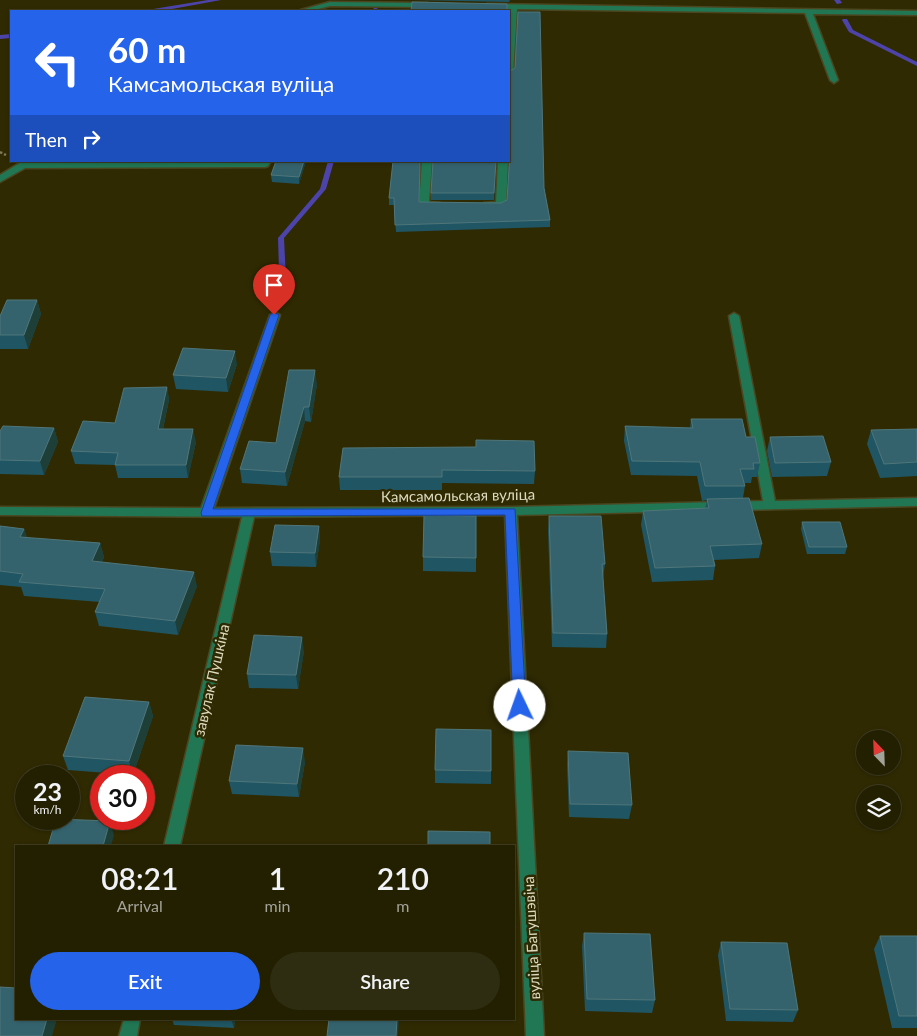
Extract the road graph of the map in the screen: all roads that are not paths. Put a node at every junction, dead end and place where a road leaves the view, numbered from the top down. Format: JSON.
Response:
{"nodes":[{"id":1,"x":526,"y":3,"type":"edge"},
{"id":2,"x":484,"y":6,"type":"edge"},
{"id":3,"x":513,"y":6,"type":"junction"},
{"id":4,"x":436,"y":8,"type":"edge"},
{"id":5,"x":305,"y":10,"type":"edge"},
{"id":6,"x":808,"y":12,"type":"junction"},
{"id":7,"x":917,"y":13,"type":"edge"},
{"id":8,"x":510,"y":29,"type":"edge"},
{"id":9,"x":834,"y":80,"type":"dead end"},
{"id":10,"x":266,"y":162,"type":"edge"},
{"id":11,"x":427,"y":162,"type":"edge"},
{"id":12,"x":503,"y":162,"type":"edge"},
{"id":13,"x":28,"y":163,"type":"edge"},
{"id":14,"x":0,"y":179,"type":"edge"},
{"id":15,"x":443,"y":205,"type":"edge"},
{"id":16,"x":472,"y":205,"type":"edge"},
{"id":17,"x":274,"y":315,"type":"dead end"},
{"id":18,"x":734,"y":316,"type":"dead end"},
{"id":19,"x":917,"y":502,"type":"edge"},
{"id":20,"x":770,"y":506,"type":"junction"},
{"id":21,"x":0,"y":511,"type":"edge"},
{"id":22,"x":511,"y":511,"type":"junction"},
{"id":23,"x":206,"y":513,"type":"junction"},
{"id":24,"x":250,"y":513,"type":"junction"},
{"id":25,"x":172,"y":845,"type":"edge"},
{"id":26,"x":132,"y":1020,"type":"edge"},
{"id":27,"x":128,"y":1036,"type":"edge"},
{"id":28,"x":535,"y":1036,"type":"edge"}],
"edges":[{"from":1,"to":3,"type":"street"},
{"from":1,"to":6,"type":"street"},
{"from":2,"to":3,"type":"street"},
{"from":3,"to":8,"type":"street"},
{"from":4,"to":5,"type":"street"},
{"from":6,"to":7,"type":"street"},
{"from":6,"to":9,"type":"street"},
{"from":10,"to":13,"type":"street"},
{"from":11,"to":15,"type":"street"},
{"from":12,"to":16,"type":"street"},
{"from":13,"to":14,"type":"street"},
{"from":17,"to":23,"type":"street"},
{"from":18,"to":20,"type":"street"},
{"from":19,"to":20,"type":"street","name":"Камсамольская вуліца"},
{"from":20,"to":22,"type":"street","name":"Камсамольская вуліца"},
{"from":21,"to":23,"type":"street","name":"Камсамольская вуліца"},
{"from":22,"to":24,"type":"street","name":"Камсамольская вуліца"},
{"from":22,"to":28,"type":"street","name":"вуліца Багушэвіча"},
{"from":23,"to":24,"type":"street","name":"Камсамольская вуліца"},
{"from":24,"to":25,"type":"street","name":"завулак Пушкіна"},
{"from":26,"to":27,"type":"street"}]}
